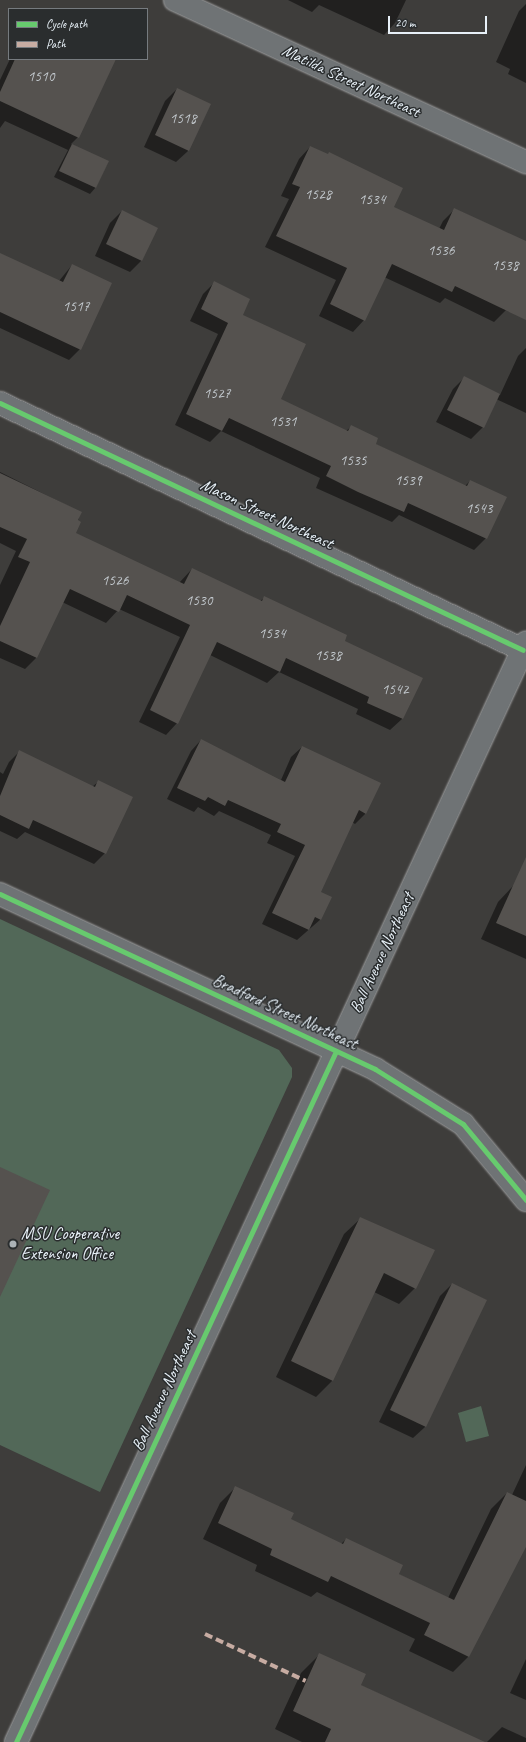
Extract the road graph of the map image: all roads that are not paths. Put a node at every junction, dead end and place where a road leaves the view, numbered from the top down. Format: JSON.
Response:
{"nodes":[{"id":1,"x":176,"y":0,"type":"edge"},
{"id":2,"x":526,"y":162,"type":"edge"},
{"id":3,"x":0,"y":403,"type":"edge"},
{"id":4,"x":524,"y":646,"type":"edge"},
{"id":5,"x":0,"y":894,"type":"edge"},
{"id":6,"x":336,"y":1051,"type":"junction"},
{"id":7,"x":526,"y":1200,"type":"edge"},
{"id":8,"x":16,"y":1742,"type":"edge"}],
"edges":[{"from":1,"to":2,"type":"street","name":"Matilda Street Northeast"},
{"from":3,"to":4,"type":"street","name":"Mason Street Northeast"},
{"from":4,"to":6,"type":"street","name":"Ball Avenue Northeast"},
{"from":5,"to":6,"type":"street","name":"Bradford Street Northeast"},
{"from":6,"to":7,"type":"street","name":"Bradford Street Northeast"},
{"from":6,"to":8,"type":"street","name":"Ball Avenue Northeast"}]}
